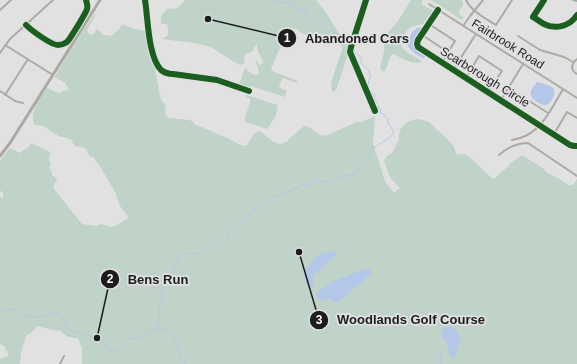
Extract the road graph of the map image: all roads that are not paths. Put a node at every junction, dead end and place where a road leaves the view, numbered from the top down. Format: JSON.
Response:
{"nodes":[{"id":1,"x":11,"y":0,"type":"edge"},
{"id":2,"x":53,"y":0,"type":"edge"},
{"id":3,"x":86,"y":0,"type":"edge"},
{"id":4,"x":100,"y":0,"type":"edge"},
{"id":5,"x":145,"y":0,"type":"edge"},
{"id":6,"x":366,"y":0,"type":"edge"},
{"id":7,"x":466,"y":0,"type":"edge"},
{"id":8,"x":483,"y":0,"type":"edge"},
{"id":9,"x":512,"y":0,"type":"edge"},
{"id":10,"x":544,"y":0,"type":"edge"},
{"id":11,"x":573,"y":0,"type":"edge"},
{"id":12,"x":577,"y":1,"type":"edge"},
{"id":13,"x":429,"y":4,"type":"dead end"},
{"id":14,"x":0,"y":10,"type":"edge"},
{"id":15,"x":438,"y":10,"type":"junction"},
{"id":16,"x":474,"y":11,"type":"junction"},
{"id":17,"x":577,"y":15,"type":"edge"},
{"id":18,"x":429,"y":24,"type":"junction"},
{"id":19,"x":26,"y":25,"type":"junction"},
{"id":20,"x":463,"y":26,"type":"junction"},
{"id":21,"x":476,"y":34,"type":"junction"},
{"id":22,"x":422,"y":35,"type":"junction"},
{"id":23,"x":518,"y":36,"type":"dead end"},
{"id":24,"x":5,"y":45,"type":"junction"},
{"id":25,"x":448,"y":52,"type":"junction"},
{"id":26,"x":0,"y":53,"type":"edge"},
{"id":27,"x":28,"y":59,"type":"junction"},
{"id":28,"x":577,"y":59,"type":"edge"},
{"id":29,"x":442,"y":62,"type":"junction"},
{"id":30,"x":573,"y":62,"type":"junction"},
{"id":31,"x":523,"y":64,"type":"junction"},
{"id":32,"x":454,"y":70,"type":"junction"},
{"id":33,"x":577,"y":74,"type":"edge"},
{"id":34,"x":53,"y":75,"type":"junction"},
{"id":35,"x":466,"y":78,"type":"junction"},
{"id":36,"x":563,"y":90,"type":"junction"},
{"id":37,"x":0,"y":91,"type":"edge"},
{"id":38,"x":249,"y":91,"type":"dead end"},
{"id":39,"x":488,"y":92,"type":"junction"},
{"id":40,"x":515,"y":92,"type":"dead end"},
{"id":41,"x":5,"y":94,"type":"junction"},
{"id":42,"x":577,"y":98,"type":"edge"},
{"id":43,"x":501,"y":100,"type":"junction"},
{"id":44,"x":23,"y":103,"type":"dead end"},
{"id":45,"x":375,"y":110,"type":"dead end"},
{"id":46,"x":548,"y":114,"type":"junction"},
{"id":47,"x":577,"y":118,"type":"edge"},
{"id":48,"x":540,"y":125,"type":"junction"},
{"id":49,"x":554,"y":134,"type":"junction"},
{"id":50,"x":523,"y":137,"type":"junction"},
{"id":51,"x":512,"y":140,"type":"dead end"},
{"id":52,"x":525,"y":143,"type":"junction"},
{"id":53,"x":577,"y":146,"type":"edge"},
{"id":54,"x":1,"y":152,"type":"edge"},
{"id":55,"x":499,"y":155,"type":"dead end"},
{"id":56,"x":0,"y":156,"type":"edge"},
{"id":57,"x":577,"y":176,"type":"edge"},
{"id":58,"x":64,"y":356,"type":"dead end"},
{"id":59,"x":60,"y":364,"type":"edge"}],
"edges":[{"from":1,"to":14,"type":"street"},
{"from":2,"to":19,"type":"street"},
{"from":3,"to":19,"type":"street"},
{"from":4,"to":34,"type":"main road"},
{"from":5,"to":38,"type":"street"},
{"from":6,"to":45,"type":"street"},
{"from":7,"to":16,"type":"street"},
{"from":8,"to":16,"type":"street"},
{"from":9,"to":16,"type":"street"},
{"from":10,"to":17,"type":"street"},
{"from":11,"to":12,"type":"street"},
{"from":13,"to":15,"type":"street","name":"Fairbrook Road"},
{"from":15,"to":18,"type":"street"},
{"from":15,"to":20,"type":"street","name":"Fairbrook Road"},
{"from":16,"to":20,"type":"street"},
{"from":18,"to":22,"type":"street"},
{"from":18,"to":25,"type":"street"},
{"from":19,"to":24,"type":"street"},
{"from":20,"to":21,"type":"street","name":"Fairbrook Road"},
{"from":21,"to":31,"type":"street","name":"Fairbrook Road"},
{"from":21,"to":32,"type":"street"},
{"from":22,"to":25,"type":"street"},
{"from":22,"to":29,"type":"street","name":"Scarborough Circle"},
{"from":23,"to":30,"type":"street"},
{"from":24,"to":26,"type":"street"},
{"from":24,"to":27,"type":"street"},
{"from":25,"to":29,"type":"street"},
{"from":27,"to":34,"type":"street"},
{"from":27,"to":41,"type":"street"},
{"from":28,"to":30,"type":"street"},
{"from":29,"to":32,"type":"street","name":"Scarborough Circle"},
{"from":30,"to":33,"type":"street"},
{"from":31,"to":36,"type":"street","name":"Fairbrook Road"},
{"from":31,"to":43,"type":"street"},
{"from":32,"to":35,"type":"street","name":"Scarborough Circle"},
{"from":34,"to":54,"type":"main road"},
{"from":35,"to":39,"type":"street","name":"Scarborough Circle"},
{"from":35,"to":39,"type":"street"},
{"from":36,"to":42,"type":"street","name":"Fairbrook Road"},
{"from":36,"to":46,"type":"street"},
{"from":37,"to":41,"type":"street"},
{"from":39,"to":43,"type":"street","name":"Scarborough Circle"},
{"from":40,"to":46,"type":"street"},
{"from":41,"to":44,"type":"street"},
{"from":43,"to":48,"type":"street","name":"Scarborough Circle"},
{"from":46,"to":48,"type":"street"},
{"from":47,"to":49,"type":"street"},
{"from":48,"to":49,"type":"street","name":"Scarborough Circle"},
{"from":48,"to":50,"type":"street"},
{"from":49,"to":53,"type":"street","name":"Scarborough Circle"},
{"from":50,"to":51,"type":"street"},
{"from":50,"to":52,"type":"street"},
{"from":52,"to":55,"type":"street"},
{"from":52,"to":57,"type":"street"},
{"from":54,"to":56,"type":"main road"},
{"from":58,"to":59,"type":"street"}]}
